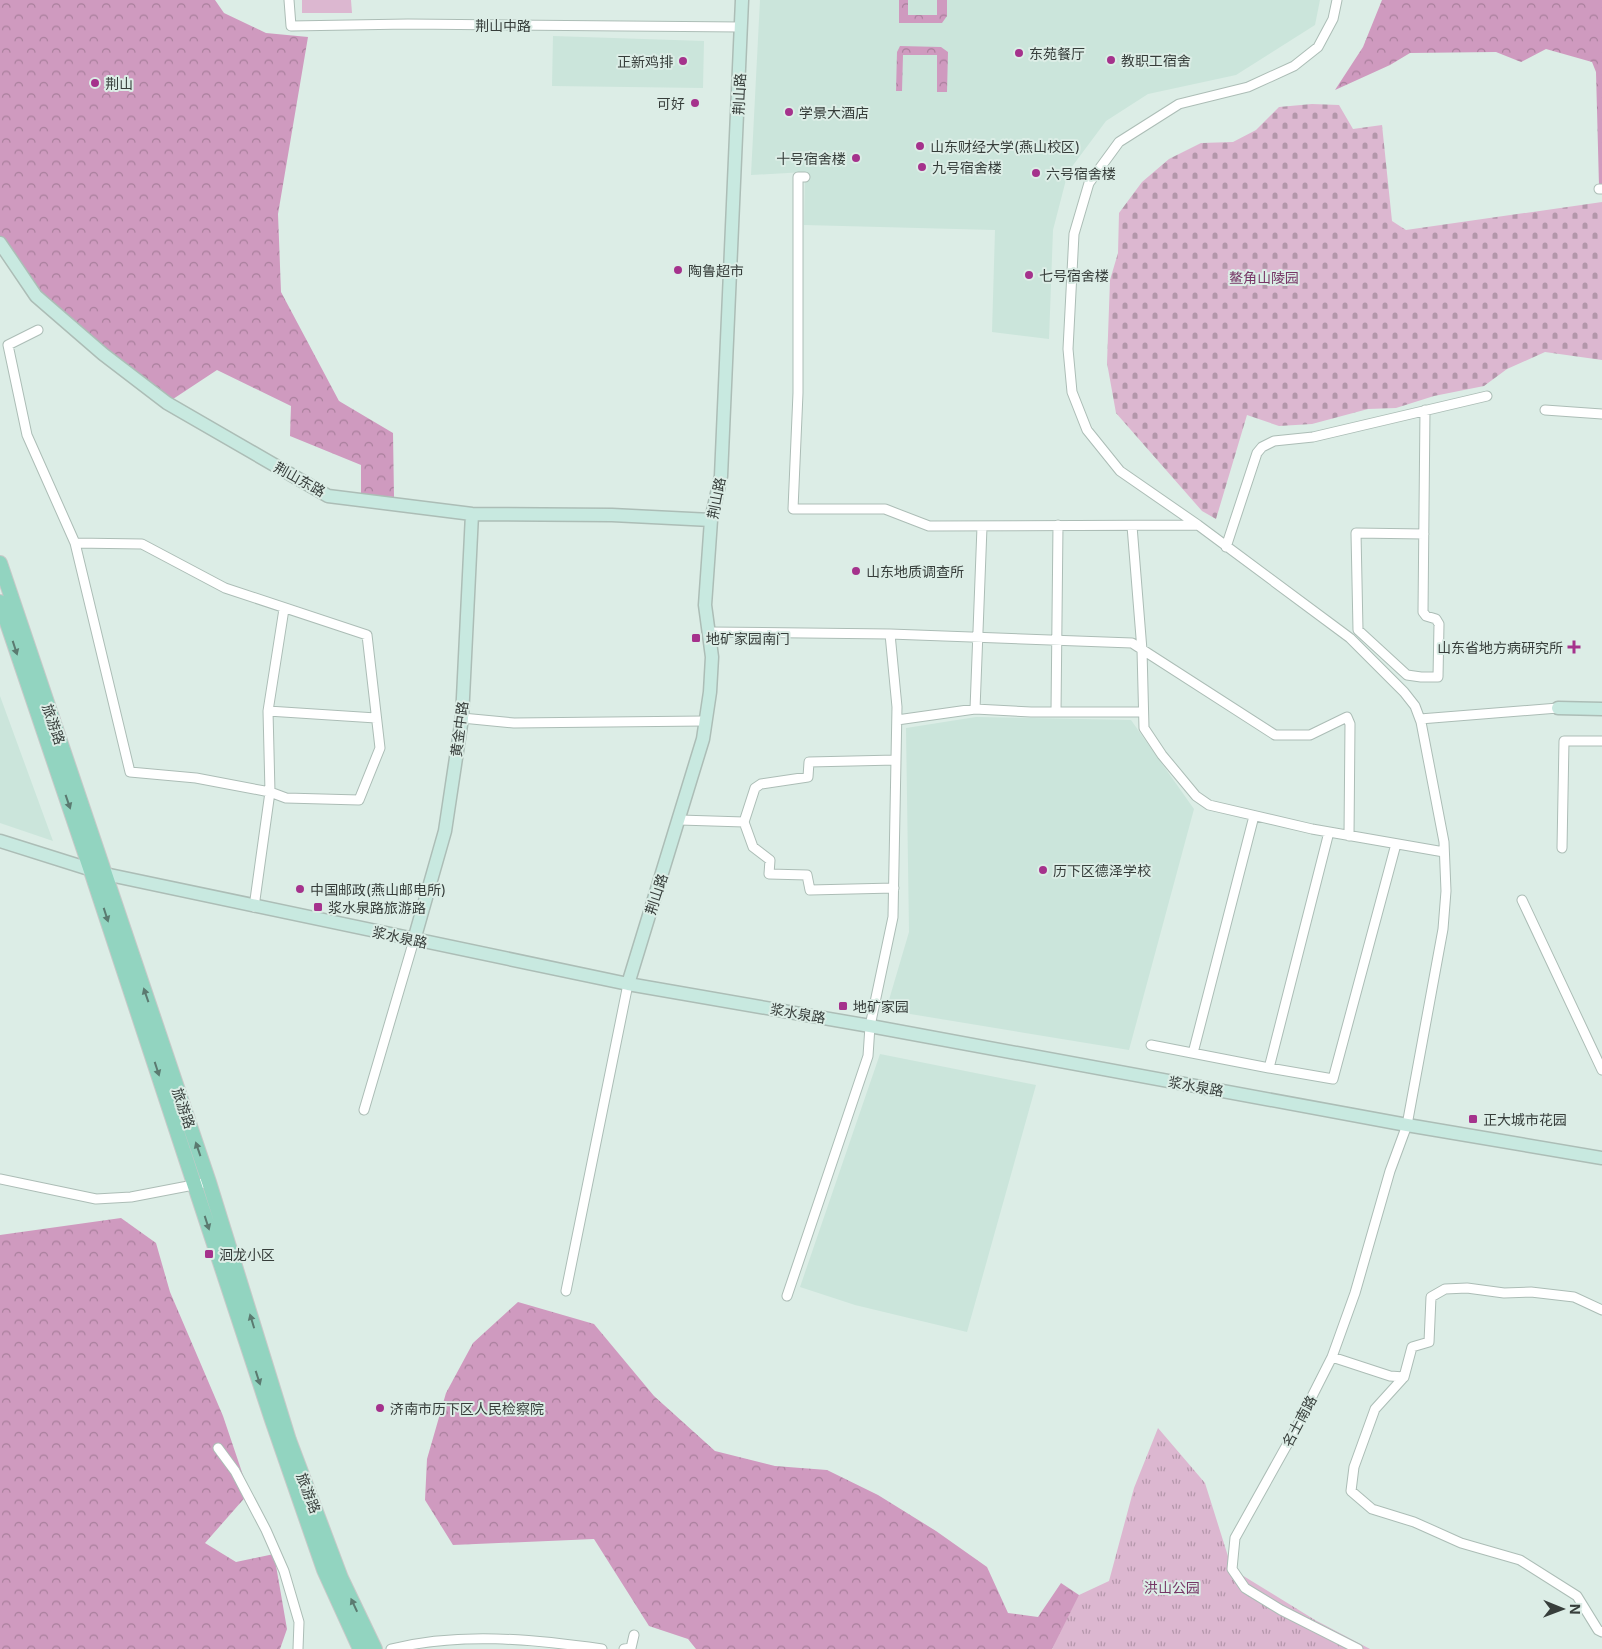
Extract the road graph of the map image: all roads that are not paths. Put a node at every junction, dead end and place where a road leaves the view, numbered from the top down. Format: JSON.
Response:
{"nodes":[{"id":1,"x":289,"y":0,"type":"edge"},
{"id":2,"x":742,"y":0,"type":"edge"},
{"id":3,"x":1337,"y":0,"type":"edge"},
{"id":4,"x":741,"y":26,"type":"junction"},
{"id":5,"x":805,"y":177,"type":"dead end"},
{"id":6,"x":0,"y":243,"type":"edge"},
{"id":7,"x":38,"y":330,"type":"dead end"},
{"id":8,"x":1487,"y":396,"type":"dead end"},
{"id":9,"x":1425,"y":410,"type":"junction"},
{"id":10,"x":1545,"y":410,"type":"dead end"},
{"id":11,"x":1602,"y":414,"type":"edge"},
{"id":12,"x":472,"y":514,"type":"junction"},
{"id":13,"x":711,"y":520,"type":"junction"},
{"id":14,"x":1058,"y":525,"type":"junction"},
{"id":15,"x":1132,"y":526,"type":"junction"},
{"id":16,"x":1198,"y":526,"type":"junction"},
{"id":17,"x":982,"y":527,"type":"junction"},
{"id":18,"x":1424,"y":534,"type":"junction"},
{"id":19,"x":75,"y":543,"type":"junction"},
{"id":20,"x":1226,"y":547,"type":"junction"},
{"id":21,"x":0,"y":563,"type":"edge"},
{"id":22,"x":0,"y":602,"type":"edge"},
{"id":23,"x":284,"y":609,"type":"junction"},
{"id":24,"x":710,"y":632,"type":"junction"},
{"id":25,"x":890,"y":634,"type":"junction"},
{"id":26,"x":976,"y":638,"type":"junction"},
{"id":27,"x":1056,"y":640,"type":"junction"},
{"id":28,"x":1142,"y":650,"type":"junction"},
{"id":29,"x":1558,"y":708,"type":"joint"},
{"id":30,"x":975,"y":709,"type":"junction"},
{"id":31,"x":1602,"y":709,"type":"edge"},
{"id":32,"x":1056,"y":711,"type":"junction"},
{"id":33,"x":268,"y":712,"type":"junction"},
{"id":34,"x":1143,"y":712,"type":"junction"},
{"id":35,"x":376,"y":718,"type":"junction"},
{"id":36,"x":462,"y":718,"type":"junction"},
{"id":37,"x":1420,"y":719,"type":"junction"},
{"id":38,"x":897,"y":720,"type":"junction"},
{"id":39,"x":704,"y":721,"type":"junction"},
{"id":40,"x":1602,"y":741,"type":"edge"},
{"id":41,"x":896,"y":760,"type":"junction"},
{"id":42,"x":270,"y":792,"type":"junction"},
{"id":43,"x":1254,"y":816,"type":"junction"},
{"id":44,"x":680,"y":820,"type":"junction"},
{"id":45,"x":744,"y":822,"type":"junction"},
{"id":46,"x":1329,"y":832,"type":"junction"},
{"id":47,"x":1350,"y":836,"type":"junction"},
{"id":48,"x":0,"y":841,"type":"edge"},
{"id":49,"x":1396,"y":844,"type":"junction"},
{"id":50,"x":1562,"y":848,"type":"dead end"},
{"id":51,"x":1444,"y":852,"type":"junction"},
{"id":52,"x":90,"y":868,"type":"junction"},
{"id":53,"x":105,"y":874,"type":"junction"},
{"id":54,"x":894,"y":888,"type":"junction"},
{"id":55,"x":1522,"y":900,"type":"dead end"},
{"id":56,"x":254,"y":907,"type":"junction"},
{"id":57,"x":414,"y":940,"type":"junction"},
{"id":58,"x":628,"y":984,"type":"junction"},
{"id":59,"x":870,"y":1026,"type":"junction"},
{"id":60,"x":1151,"y":1045,"type":"dead end"},
{"id":61,"x":1193,"y":1054,"type":"junction"},
{"id":62,"x":1269,"y":1068,"type":"junction"},
{"id":63,"x":1602,"y":1070,"type":"edge"},
{"id":64,"x":364,"y":1110,"type":"dead end"},
{"id":65,"x":1407,"y":1125,"type":"junction"},
{"id":66,"x":1602,"y":1158,"type":"edge"},
{"id":67,"x":0,"y":1179,"type":"edge"},
{"id":68,"x":202,"y":1184,"type":"junction"},
{"id":69,"x":566,"y":1291,"type":"dead end"},
{"id":70,"x":787,"y":1296,"type":"dead end"},
{"id":71,"x":1602,"y":1310,"type":"edge"},
{"id":72,"x":1332,"y":1357,"type":"junction"},
{"id":73,"x":1404,"y":1378,"type":"junction"},
{"id":74,"x":218,"y":1448,"type":"dead end"},
{"id":75,"x":1602,"y":1632,"type":"edge"},
{"id":76,"x":634,"y":1635,"type":"dead end"},
{"id":77,"x":298,"y":1649,"type":"edge"},
{"id":78,"x":360,"y":1649,"type":"edge"},
{"id":79,"x":375,"y":1649,"type":"edge"},
{"id":80,"x":391,"y":1649,"type":"edge"},
{"id":81,"x":602,"y":1649,"type":"edge"},
{"id":82,"x":624,"y":1649,"type":"edge"},
{"id":83,"x":1358,"y":1649,"type":"edge"}],
"edges":[{"from":1,"to":4,"type":"street","name":"荆山中路"},
{"from":2,"to":4,"type":"main road","name":"荆山路"},
{"from":3,"to":16,"type":"street","name":"名士南路"},
{"from":4,"to":13,"type":"main road","name":"荆山路"},
{"from":5,"to":17,"type":"street"},
{"from":6,"to":12,"type":"main road","name":"荆山东路"},
{"from":7,"to":19,"type":"street"},
{"from":8,"to":9,"type":"street"},
{"from":9,"to":18,"type":"street"},
{"from":9,"to":20,"type":"street"},
{"from":10,"to":11,"type":"street"},
{"from":12,"to":13,"type":"main road","name":"荆山东路"},
{"from":12,"to":36,"type":"main road","name":"黄金中路"},
{"from":13,"to":24,"type":"main road","name":"荆山路"},
{"from":14,"to":15,"type":"street"},
{"from":14,"to":17,"type":"street"},
{"from":14,"to":27,"type":"street"},
{"from":15,"to":16,"type":"street"},
{"from":15,"to":28,"type":"street"},
{"from":16,"to":20,"type":"street","name":"名士南路"},
{"from":17,"to":26,"type":"street"},
{"from":18,"to":18,"type":"street"},
{"from":19,"to":23,"type":"street"},
{"from":19,"to":42,"type":"street"},
{"from":20,"to":37,"type":"street","name":"名士南路"},
{"from":21,"to":53,"type":"main road","name":"旅游路"},
{"from":22,"to":52,"type":"main road","name":"旅游路","one_way":true},
{"from":23,"to":33,"type":"street"},
{"from":23,"to":35,"type":"street"},
{"from":24,"to":25,"type":"street"},
{"from":24,"to":39,"type":"main road","name":"荆山路"},
{"from":25,"to":26,"type":"street"},
{"from":25,"to":38,"type":"street"},
{"from":26,"to":27,"type":"street"},
{"from":26,"to":30,"type":"street"},
{"from":27,"to":28,"type":"street"},
{"from":27,"to":32,"type":"street"},
{"from":28,"to":34,"type":"street"},
{"from":28,"to":47,"type":"street"},
{"from":29,"to":31,"type":"main road"},
{"from":29,"to":37,"type":"street"},
{"from":30,"to":32,"type":"street"},
{"from":30,"to":38,"type":"street"},
{"from":32,"to":34,"type":"street"},
{"from":33,"to":35,"type":"street"},
{"from":33,"to":42,"type":"street"},
{"from":34,"to":43,"type":"street"},
{"from":35,"to":42,"type":"street"},
{"from":36,"to":39,"type":"street"},
{"from":36,"to":57,"type":"main road","name":"黄金中路"},
{"from":37,"to":51,"type":"street","name":"名士南路"},
{"from":38,"to":41,"type":"street"},
{"from":39,"to":44,"type":"main road","name":"荆山路"},
{"from":40,"to":50,"type":"street"},
{"from":41,"to":45,"type":"street"},
{"from":41,"to":54,"type":"street"},
{"from":42,"to":56,"type":"street"},
{"from":43,"to":46,"type":"street"},
{"from":43,"to":61,"type":"street"},
{"from":44,"to":45,"type":"street"},
{"from":44,"to":58,"type":"main road","name":"荆山路"},
{"from":45,"to":54,"type":"street"},
{"from":46,"to":47,"type":"street"},
{"from":46,"to":62,"type":"street"},
{"from":47,"to":49,"type":"street"},
{"from":48,"to":52,"type":"main road","name":"浆水泉路"},
{"from":49,"to":51,"type":"street"},
{"from":49,"to":62,"type":"street"},
{"from":51,"to":65,"type":"street","name":"名士南路"},
{"from":52,"to":53,"type":"main road","name":"浆水泉路"},
{"from":52,"to":68,"type":"main road","name":"旅游路","one_way":true},
{"from":53,"to":56,"type":"main road","name":"浆水泉路"},
{"from":68,"to":53,"type":"main road","name":"旅游路","one_way":true},
{"from":54,"to":59,"type":"street"},
{"from":55,"to":63,"type":"street"},
{"from":56,"to":57,"type":"main road","name":"浆水泉路"},
{"from":57,"to":58,"type":"main road","name":"浆水泉路"},
{"from":57,"to":64,"type":"street"},
{"from":58,"to":59,"type":"main road","name":"浆水泉路"},
{"from":58,"to":69,"type":"street"},
{"from":59,"to":65,"type":"main road","name":"浆水泉路"},
{"from":59,"to":70,"type":"street"},
{"from":60,"to":61,"type":"street"},
{"from":61,"to":62,"type":"street"},
{"from":65,"to":66,"type":"main road","name":"浆水泉路"},
{"from":65,"to":72,"type":"street","name":"名士南路"},
{"from":67,"to":68,"type":"street"},
{"from":68,"to":78,"type":"main road","name":"旅游路","one_way":true},
{"from":79,"to":68,"type":"main road","name":"旅游路","one_way":true},
{"from":71,"to":73,"type":"street"},
{"from":72,"to":73,"type":"street"},
{"from":72,"to":83,"type":"street","name":"名士南路"},
{"from":73,"to":75,"type":"street"},
{"from":74,"to":77,"type":"street"},
{"from":76,"to":82,"type":"street"},
{"from":80,"to":81,"type":"street"}]}
